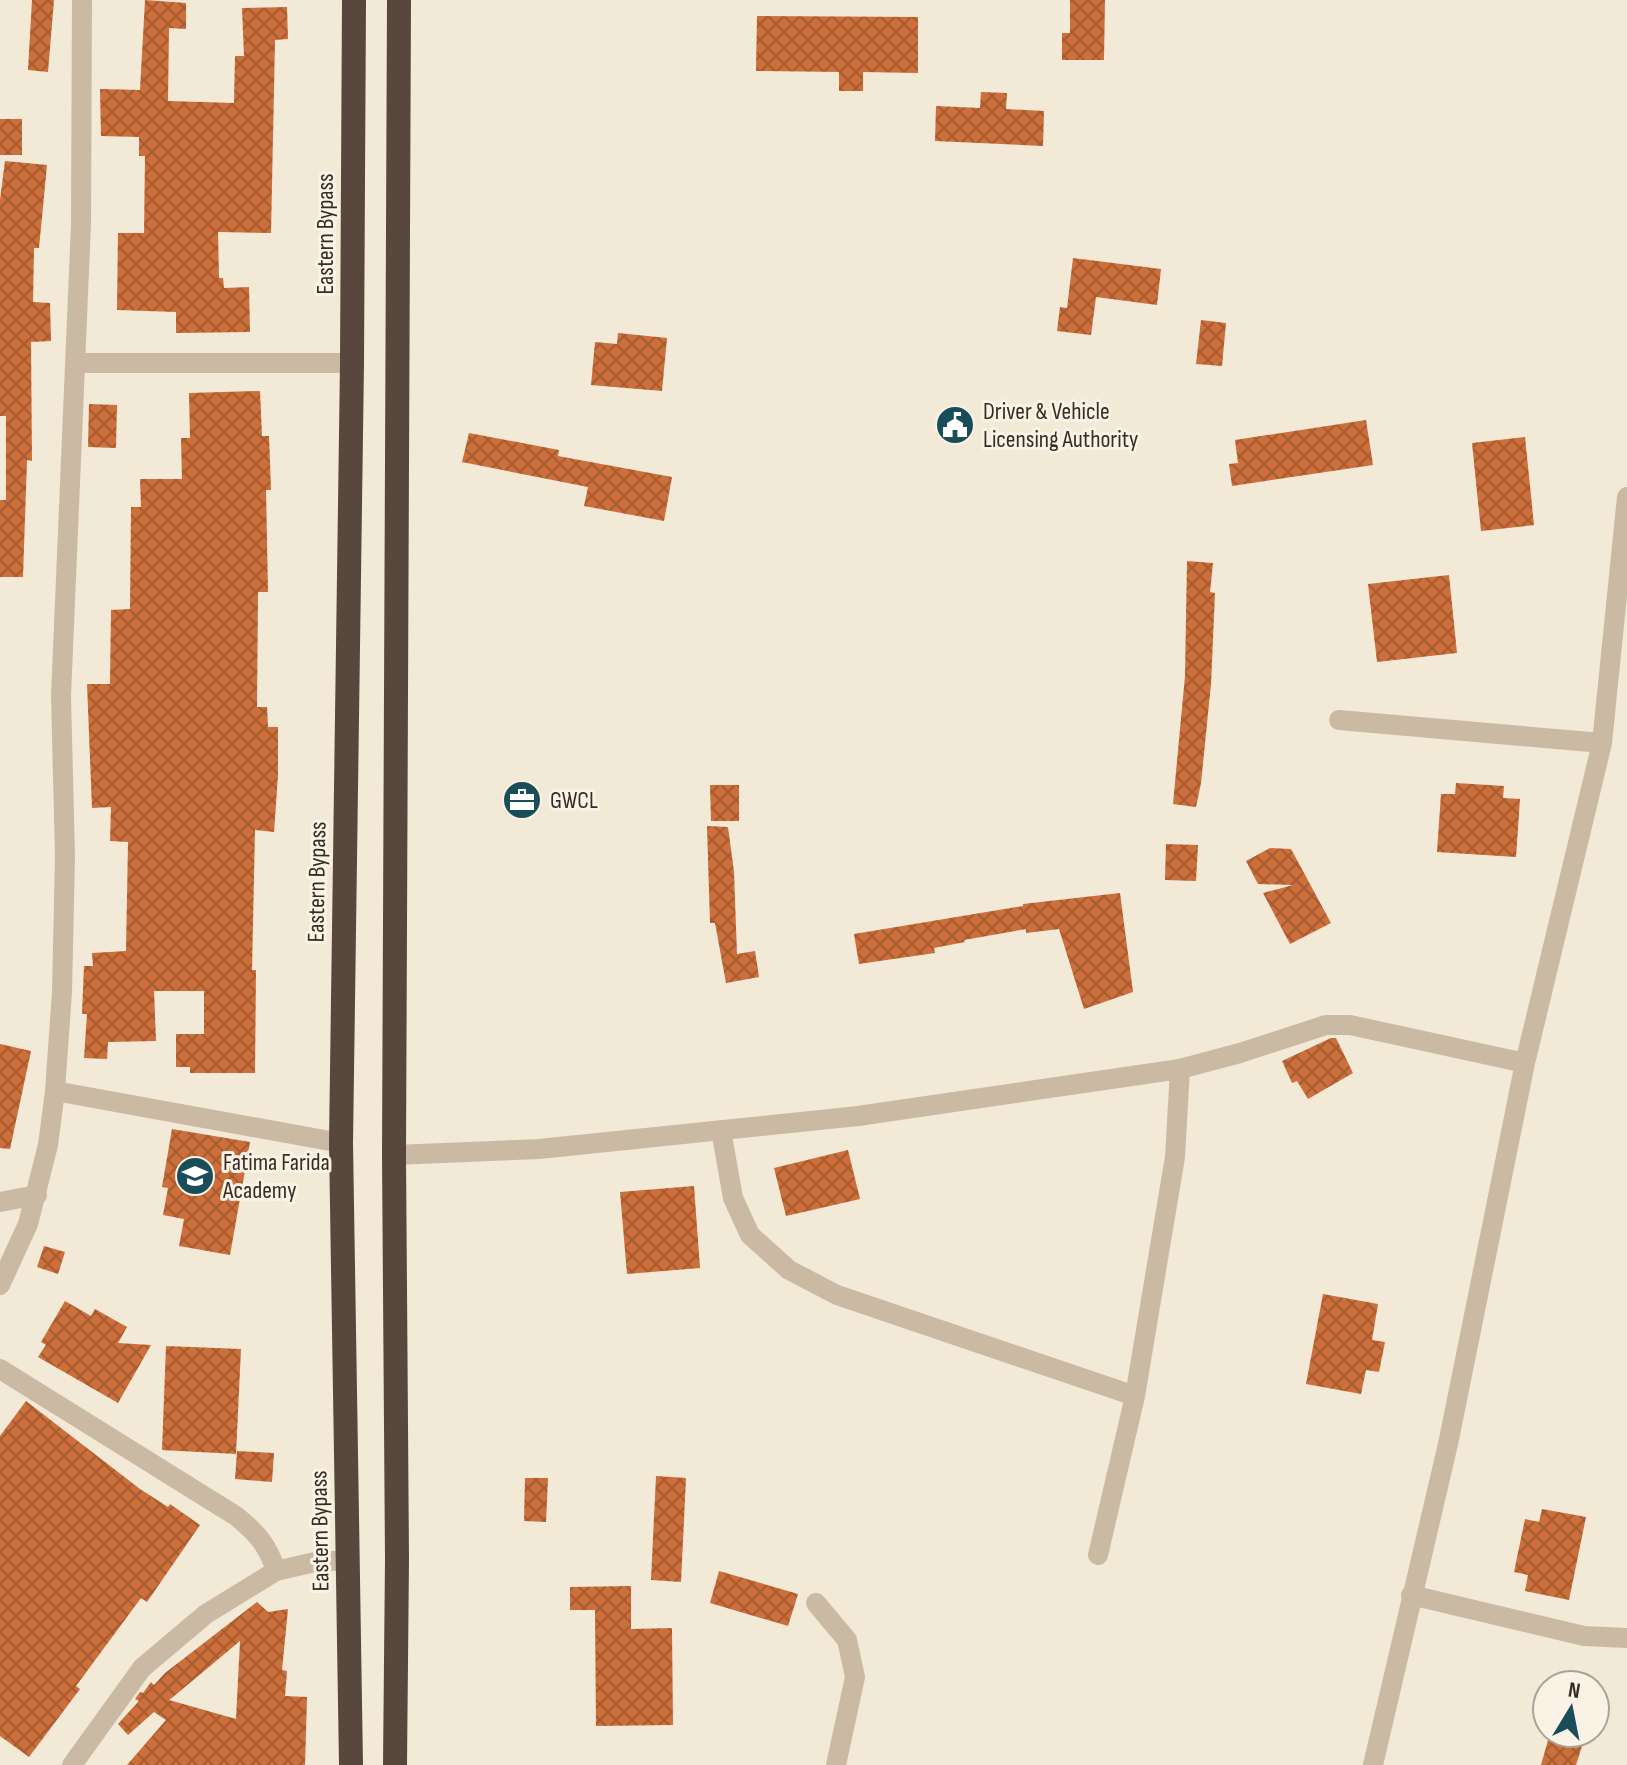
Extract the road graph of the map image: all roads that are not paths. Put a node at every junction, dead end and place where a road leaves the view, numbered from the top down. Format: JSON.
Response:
{"nodes":[{"id":1,"x":82,"y":0,"type":"edge"},
{"id":2,"x":354,"y":0,"type":"edge"},
{"id":3,"x":399,"y":0,"type":"edge"},
{"id":4,"x":75,"y":363,"type":"junction"},
{"id":5,"x":352,"y":363,"type":"junction"},
{"id":6,"x":1627,"y":497,"type":"edge"},
{"id":7,"x":1339,"y":720,"type":"dead end"},
{"id":8,"x":1602,"y":743,"type":"junction"},
{"id":9,"x":1525,"y":1063,"type":"junction"},
{"id":10,"x":1180,"y":1069,"type":"junction"},
{"id":11,"x":55,"y":1091,"type":"junction"},
{"id":12,"x":721,"y":1130,"type":"junction"},
{"id":13,"x":341,"y":1143,"type":"junction"},
{"id":14,"x":394,"y":1155,"type":"junction"},
{"id":15,"x":37,"y":1195,"type":"junction"},
{"id":16,"x":0,"y":1202,"type":"edge"},
{"id":17,"x":0,"y":1285,"type":"edge"},
{"id":18,"x":0,"y":1369,"type":"edge"},
{"id":19,"x":1135,"y":1396,"type":"junction"},
{"id":20,"x":1098,"y":1555,"type":"dead end"},
{"id":21,"x":349,"y":1560,"type":"junction"},
{"id":22,"x":276,"y":1571,"type":"junction"},
{"id":23,"x":1411,"y":1595,"type":"junction"},
{"id":24,"x":816,"y":1603,"type":"dead end"},
{"id":25,"x":1627,"y":1638,"type":"edge"},
{"id":26,"x":72,"y":1765,"type":"edge"},
{"id":27,"x":351,"y":1765,"type":"edge"},
{"id":28,"x":395,"y":1765,"type":"edge"},
{"id":29,"x":836,"y":1765,"type":"edge"},
{"id":30,"x":1373,"y":1765,"type":"edge"}],
"edges":[{"from":1,"to":4,"type":"street"},
{"from":2,"to":5,"type":"highway","name":"Eastern Bypass"},
{"from":3,"to":14,"type":"highway"},
{"from":4,"to":5,"type":"street"},
{"from":4,"to":11,"type":"street"},
{"from":5,"to":13,"type":"highway","name":"Eastern Bypass"},
{"from":6,"to":8,"type":"street"},
{"from":7,"to":8,"type":"street"},
{"from":8,"to":9,"type":"street"},
{"from":9,"to":10,"type":"street"},
{"from":9,"to":23,"type":"street"},
{"from":10,"to":12,"type":"street"},
{"from":10,"to":19,"type":"street"},
{"from":11,"to":13,"type":"street"},
{"from":11,"to":15,"type":"street"},
{"from":12,"to":14,"type":"street"},
{"from":12,"to":19,"type":"street"},
{"from":13,"to":21,"type":"highway","name":"Eastern Bypass"},
{"from":14,"to":28,"type":"highway"},
{"from":15,"to":16,"type":"street"},
{"from":15,"to":17,"type":"street"},
{"from":18,"to":22,"type":"street"},
{"from":19,"to":20,"type":"street"},
{"from":21,"to":22,"type":"street"},
{"from":21,"to":27,"type":"highway","name":"Eastern Bypass"},
{"from":22,"to":26,"type":"street"},
{"from":23,"to":25,"type":"street"},
{"from":23,"to":30,"type":"street"},
{"from":24,"to":29,"type":"street"}]}
